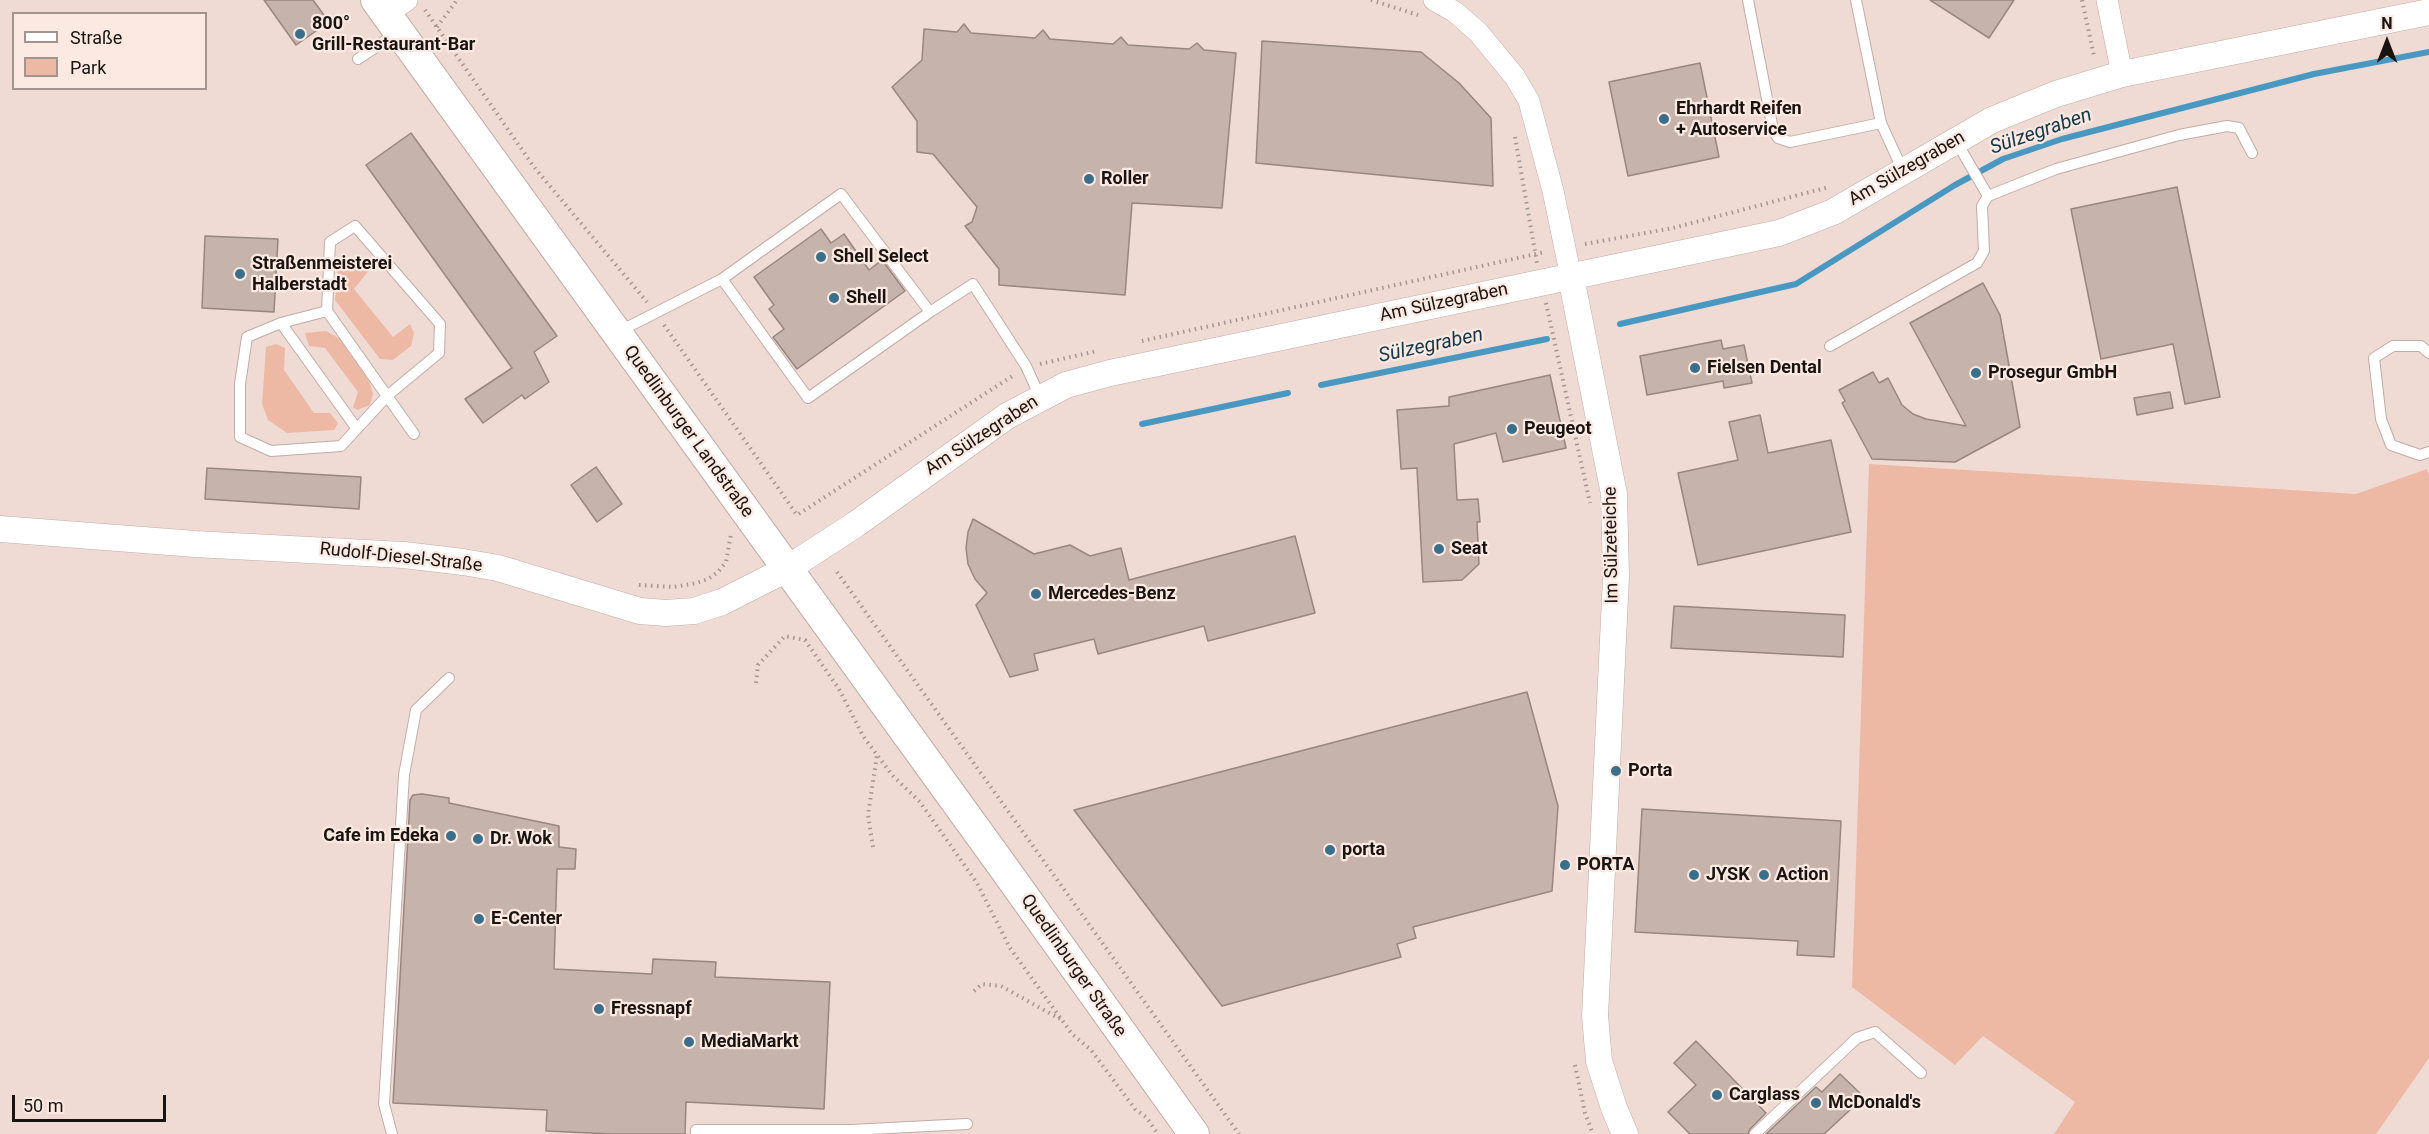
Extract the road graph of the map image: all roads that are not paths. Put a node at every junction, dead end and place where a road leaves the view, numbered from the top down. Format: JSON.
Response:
{"nodes":[{"id":1,"x":1434,"y":0,"type":"edge"},
{"id":2,"x":1748,"y":0,"type":"edge"},
{"id":3,"x":1856,"y":0,"type":"edge"},
{"id":4,"x":2107,"y":0,"type":"edge"},
{"id":5,"x":398,"y":11,"type":"edge"},
{"id":6,"x":2429,"y":12,"type":"edge"},
{"id":7,"x":358,"y":59,"type":"dead end"},
{"id":8,"x":2122,"y":74,"type":"junction"},
{"id":9,"x":1881,"y":123,"type":"junction"},
{"id":10,"x":1955,"y":141,"type":"junction"},
{"id":11,"x":2252,"y":153,"type":"dead end"},
{"id":12,"x":1903,"y":171,"type":"junction"},
{"id":13,"x":1985,"y":191,"type":"junction"},
{"id":14,"x":1571,"y":277,"type":"junction"},
{"id":15,"x":722,"y":279,"type":"junction"},
{"id":16,"x":327,"y":310,"type":"junction"},
{"id":17,"x":930,"y":312,"type":"junction"},
{"id":18,"x":281,"y":322,"type":"junction"},
{"id":19,"x":616,"y":333,"type":"junction"},
{"id":20,"x":1830,"y":346,"type":"dead end"},
{"id":21,"x":2429,"y":353,"type":"edge"},
{"id":22,"x":387,"y":396,"type":"junction"},
{"id":23,"x":1040,"y":397,"type":"junction"},
{"id":24,"x":357,"y":429,"type":"junction"},
{"id":25,"x":414,"y":434,"type":"dead end"},
{"id":26,"x":2429,"y":452,"type":"edge"},
{"id":27,"x":0,"y":529,"type":"edge"},
{"id":28,"x":787,"y":569,"type":"junction"},
{"id":29,"x":449,"y":678,"type":"dead end"},
{"id":30,"x":1001,"y":864,"type":"joint"},
{"id":31,"x":1921,"y":1073,"type":"dead end"},
{"id":32,"x":967,"y":1124,"type":"dead end"},
{"id":33,"x":392,"y":1134,"type":"edge"},
{"id":34,"x":696,"y":1134,"type":"edge"},
{"id":35,"x":1194,"y":1134,"type":"edge"},
{"id":36,"x":1625,"y":1134,"type":"edge"},
{"id":37,"x":1755,"y":1134,"type":"edge"}],
"edges":[{"from":1,"to":14,"type":"street","name":"Im Sülzeteiche"},
{"from":2,"to":9,"type":"lane"},
{"from":3,"to":9,"type":"lane"},
{"from":4,"to":8,"type":"street"},
{"from":5,"to":7,"type":"lane"},
{"from":5,"to":19,"type":"main road","name":"Quedlinburger Landstraße"},
{"from":6,"to":8,"type":"street","name":"Am Sülzegraben"},
{"from":8,"to":10,"type":"street","name":"Am Sülzegraben"},
{"from":9,"to":12,"type":"lane"},
{"from":10,"to":12,"type":"street","name":"Am Sülzegraben"},
{"from":10,"to":13,"type":"lane"},
{"from":11,"to":13,"type":"lane"},
{"from":12,"to":14,"type":"street","name":"Am Sülzegraben"},
{"from":13,"to":20,"type":"lane"},
{"from":14,"to":23,"type":"street","name":"Am Sülzegraben"},
{"from":14,"to":36,"type":"street","name":"Im Sülzeteiche"},
{"from":15,"to":17,"type":"lane"},
{"from":15,"to":17,"type":"lane"},
{"from":15,"to":19,"type":"lane"},
{"from":16,"to":18,"type":"lane"},
{"from":16,"to":22,"type":"lane"},
{"from":16,"to":22,"type":"lane"},
{"from":17,"to":23,"type":"lane"},
{"from":18,"to":24,"type":"lane"},
{"from":18,"to":24,"type":"lane"},
{"from":19,"to":28,"type":"main road","name":"Quedlinburger Landstraße"},
{"from":21,"to":26,"type":"lane"},
{"from":22,"to":24,"type":"lane"},
{"from":22,"to":25,"type":"lane"},
{"from":23,"to":28,"type":"street","name":"Am Sülzegraben"},
{"from":27,"to":28,"type":"street","name":"Rudolf-Diesel-Straße"},
{"from":28,"to":30,"type":"main road","name":"Quedlinburger Landstraße"},
{"from":29,"to":33,"type":"lane"},
{"from":30,"to":35,"type":"main road","name":"Quedlinburger Straße"},
{"from":31,"to":37,"type":"lane"},
{"from":32,"to":34,"type":"lane"}]}
